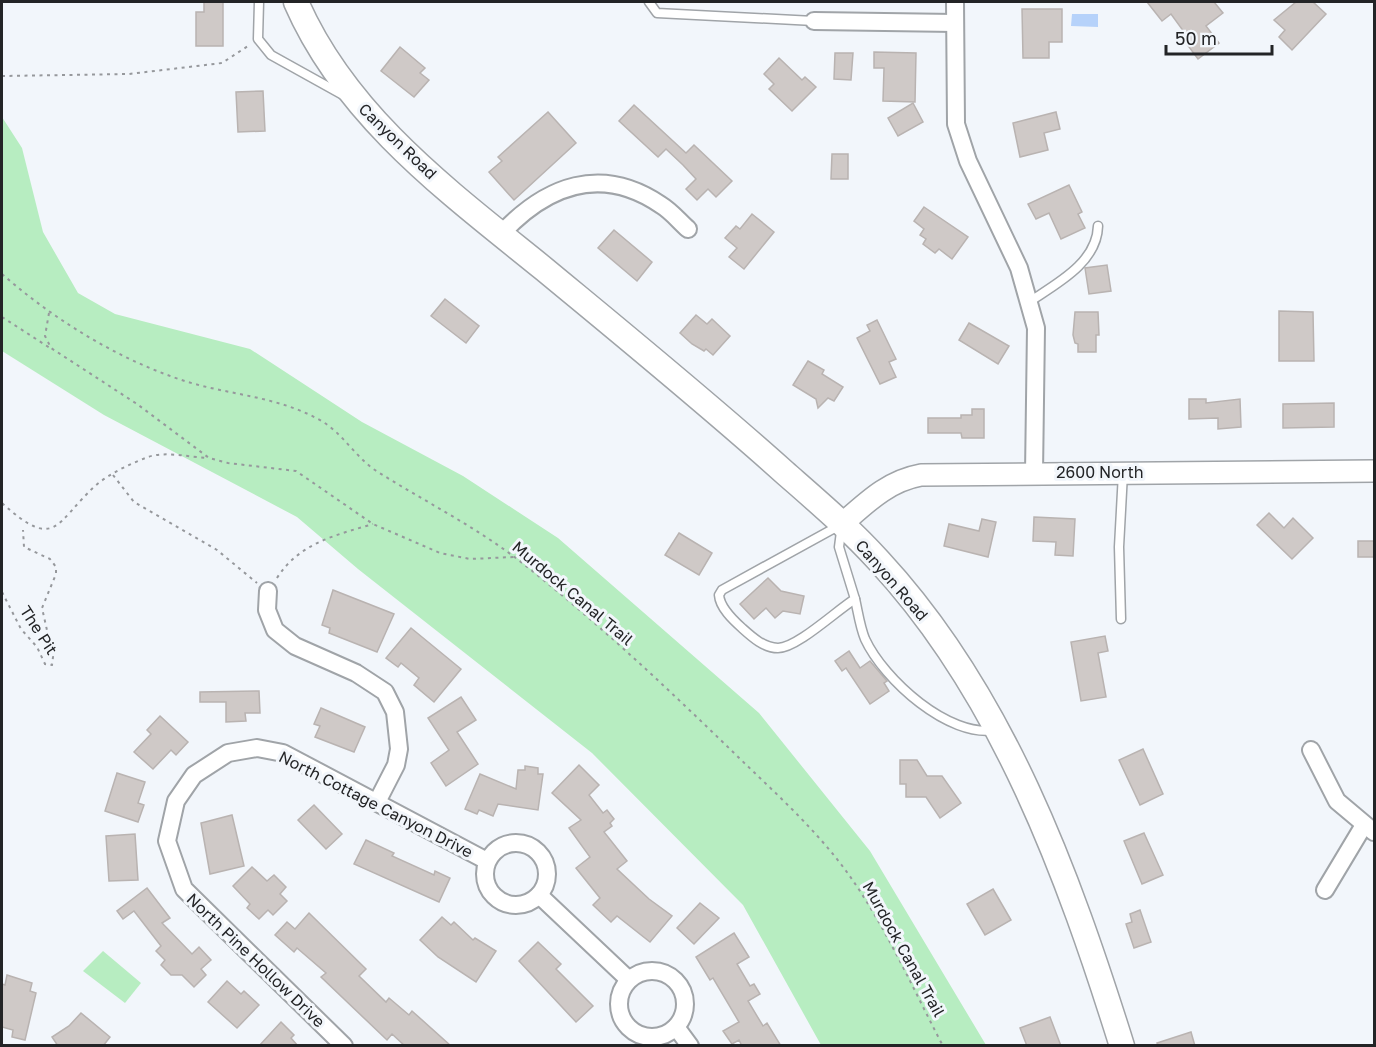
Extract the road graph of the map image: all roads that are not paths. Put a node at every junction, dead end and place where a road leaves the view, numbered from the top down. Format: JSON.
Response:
{"nodes":[{"id":1,"x":259,"y":2,"type":"edge"},
{"id":2,"x":296,"y":2,"type":"edge"},
{"id":3,"x":648,"y":2,"type":"edge"},
{"id":4,"x":955,"y":2,"type":"edge"},
{"id":5,"x":814,"y":21,"type":"joint"},
{"id":6,"x":954,"y":23,"type":"junction"},
{"id":7,"x":357,"y":102,"type":"junction"},
{"id":8,"x":1098,"y":226,"type":"dead end"},
{"id":9,"x":688,"y":229,"type":"dead end"},
{"id":10,"x":501,"y":234,"type":"junction"},
{"id":11,"x":1029,"y":302,"type":"junction"},
{"id":12,"x":1374,"y":471,"type":"edge"},
{"id":13,"x":1123,"y":472,"type":"junction"},
{"id":14,"x":1034,"y":473,"type":"junction"},
{"id":15,"x":843,"y":524,"type":"junction"},
{"id":16,"x":268,"y":591,"type":"road end"},
{"id":17,"x":855,"y":599,"type":"junction"},
{"id":18,"x":1121,"y":619,"type":"dead end"},
{"id":19,"x":996,"y":729,"type":"junction"},
{"id":20,"x":1311,"y":750,"type":"dead end"},
{"id":21,"x":228,"y":753,"type":"joint"},
{"id":22,"x":377,"y":802,"type":"junction"},
{"id":23,"x":1369,"y":828,"type":"edge"},
{"id":24,"x":488,"y":861,"type":"junction"},
{"id":25,"x":1325,"y":890,"type":"dead end"},
{"id":26,"x":539,"y":895,"type":"junction"},
{"id":27,"x":628,"y":979,"type":"junction"},
{"id":28,"x":676,"y":1027,"type":"junction"},
{"id":29,"x":345,"y":1046,"type":"edge"},
{"id":30,"x":690,"y":1046,"type":"edge"},
{"id":31,"x":1122,"y":1046,"type":"edge"}],
"edges":[{"from":1,"to":7,"type":"lane"},
{"from":2,"to":7,"type":"main road","name":"Canyon Road"},
{"from":3,"to":5,"type":"lane"},
{"from":4,"to":6,"type":"street"},
{"from":5,"to":6,"type":"street"},
{"from":6,"to":11,"type":"street"},
{"from":7,"to":10,"type":"main road","name":"Canyon Road"},
{"from":8,"to":11,"type":"lane"},
{"from":9,"to":10,"type":"street"},
{"from":10,"to":15,"type":"main road","name":"Canyon Road"},
{"from":11,"to":14,"type":"street"},
{"from":12,"to":13,"type":"street","name":"2600 North"},
{"from":13,"to":14,"type":"street","name":"2600 North"},
{"from":13,"to":18,"type":"lane"},
{"from":14,"to":15,"type":"street","name":"2600 North"},
{"from":15,"to":17,"type":"lane"},
{"from":15,"to":17,"type":"lane"},
{"from":15,"to":19,"type":"main road","name":"Canyon Road"},
{"from":16,"to":22,"type":"street"},
{"from":17,"to":19,"type":"lane"},
{"from":19,"to":31,"type":"main road","name":"Canyon Road"},
{"from":20,"to":23,"type":"street"},
{"from":21,"to":22,"type":"street","name":"North Cottage Canyon Drive"},
{"from":21,"to":29,"type":"street","name":"North Pine Hollow Drive"},
{"from":22,"to":24,"type":"street","name":"North Cottage Canyon Drive"},
{"from":23,"to":25,"type":"street"},
{"from":24,"to":26,"type":"street","name":"North Cottage Canyon Drive"},
{"from":24,"to":26,"type":"street","name":"North Cottage Canyon Drive"},
{"from":26,"to":27,"type":"street"},
{"from":27,"to":28,"type":"street"},
{"from":27,"to":28,"type":"street"},
{"from":28,"to":30,"type":"street"}]}
